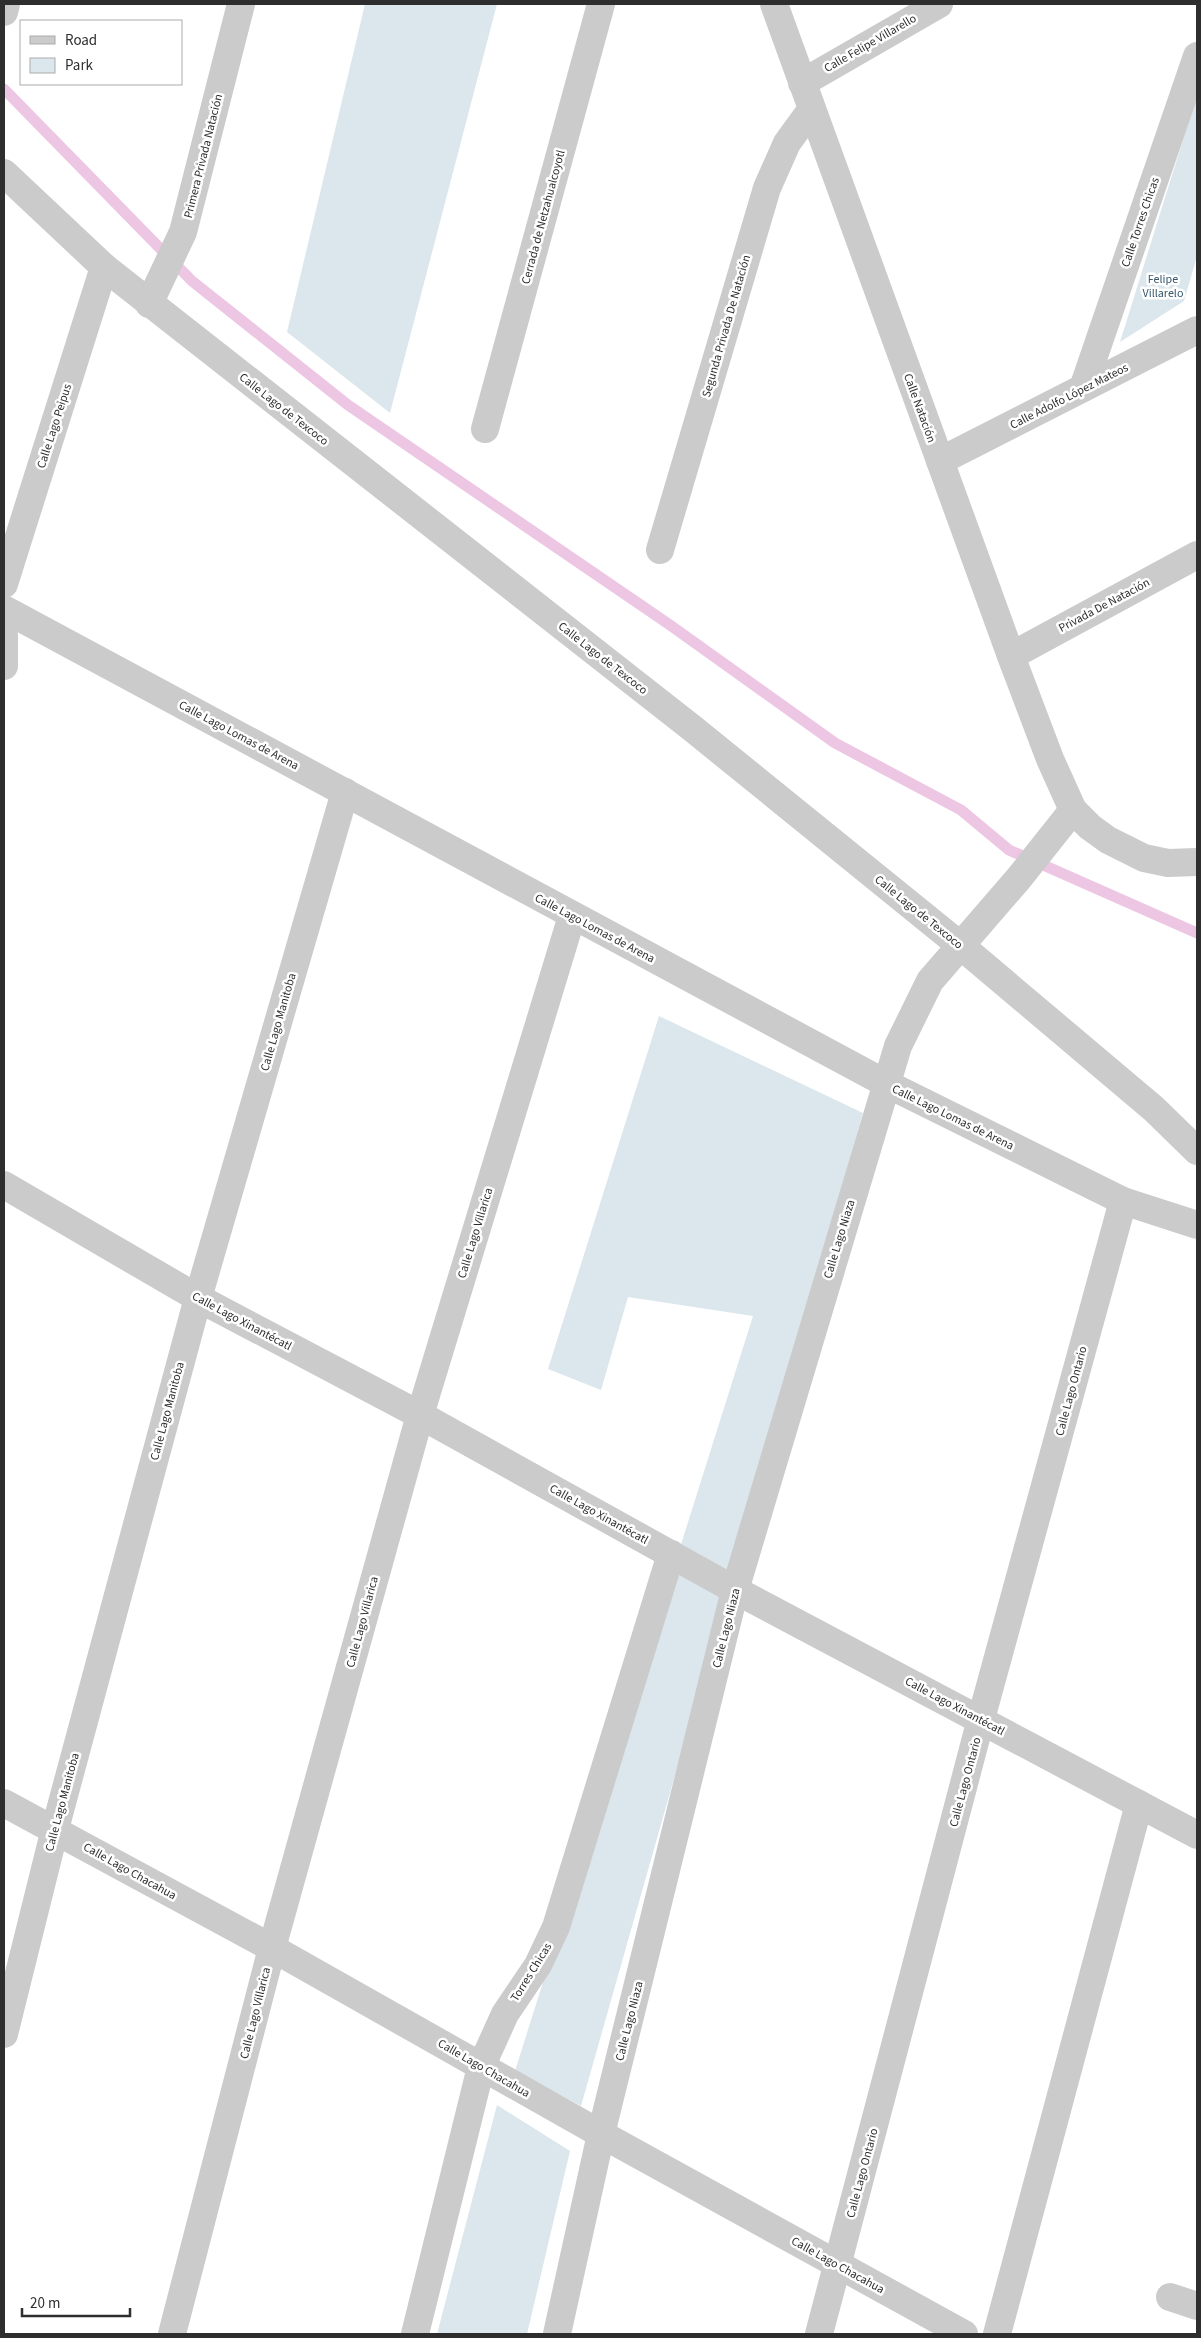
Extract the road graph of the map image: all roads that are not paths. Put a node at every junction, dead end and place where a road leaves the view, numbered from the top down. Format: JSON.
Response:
{"nodes":[{"id":1,"x":6,"y":4,"type":"edge"},
{"id":2,"x":241,"y":4,"type":"edge"},
{"id":3,"x":600,"y":4,"type":"edge"},
{"id":4,"x":774,"y":4,"type":"edge"},
{"id":5,"x":939,"y":4,"type":"edge"},
{"id":6,"x":4,"y":12,"type":"edge"},
{"id":7,"x":1197,"y":56,"type":"edge"},
{"id":8,"x":802,"y":83,"type":"junction"},
{"id":9,"x":811,"y":110,"type":"junction"},
{"id":10,"x":4,"y":173,"type":"edge"},
{"id":11,"x":104,"y":268,"type":"junction"},
{"id":12,"x":149,"y":304,"type":"junction"},
{"id":13,"x":1197,"y":330,"type":"edge"},
{"id":14,"x":1083,"y":388,"type":"junction"},
{"id":15,"x":485,"y":429,"type":"dead end"},
{"id":16,"x":940,"y":462,"type":"junction"},
{"id":17,"x":660,"y":550,"type":"dead end"},
{"id":18,"x":1197,"y":555,"type":"edge"},
{"id":19,"x":4,"y":584,"type":"edge"},
{"id":20,"x":4,"y":609,"type":"edge"},
{"id":21,"x":4,"y":636,"type":"edge"},
{"id":22,"x":1011,"y":656,"type":"junction"},
{"id":23,"x":4,"y":666,"type":"edge"},
{"id":24,"x":345,"y":792,"type":"junction"},
{"id":25,"x":1073,"y":810,"type":"junction"},
{"id":26,"x":1197,"y":862,"type":"edge"},
{"id":27,"x":572,"y":916,"type":"junction"},
{"id":28,"x":961,"y":946,"type":"junction"},
{"id":29,"x":885,"y":1083,"type":"junction"},
{"id":30,"x":1197,"y":1151,"type":"edge"},
{"id":31,"x":4,"y":1185,"type":"edge"},
{"id":32,"x":1123,"y":1201,"type":"junction"},
{"id":33,"x":1197,"y":1225,"type":"edge"},
{"id":34,"x":198,"y":1298,"type":"junction"},
{"id":35,"x":420,"y":1415,"type":"junction"},
{"id":36,"x":671,"y":1554,"type":"junction"},
{"id":37,"x":735,"y":1590,"type":"junction"},
{"id":38,"x":981,"y":1720,"type":"junction"},
{"id":39,"x":4,"y":1803,"type":"edge"},
{"id":40,"x":1139,"y":1804,"type":"junction"},
{"id":41,"x":1195,"y":1827,"type":"edge"},
{"id":42,"x":54,"y":1829,"type":"junction"},
{"id":43,"x":272,"y":1948,"type":"junction"},
{"id":44,"x":4,"y":2034,"type":"edge"},
{"id":45,"x":482,"y":2067,"type":"junction"},
{"id":46,"x":601,"y":2134,"type":"junction"},
{"id":47,"x":838,"y":2265,"type":"junction"},
{"id":48,"x":1170,"y":2298,"type":"dead end"},
{"id":49,"x":1197,"y":2306,"type":"edge"},
{"id":50,"x":172,"y":2334,"type":"edge"},
{"id":51,"x":415,"y":2334,"type":"edge"},
{"id":52,"x":557,"y":2334,"type":"edge"},
{"id":53,"x":819,"y":2334,"type":"edge"},
{"id":54,"x":964,"y":2334,"type":"edge"},
{"id":55,"x":997,"y":2334,"type":"edge"}],
"edges":[{"from":1,"to":6,"type":"street"},
{"from":2,"to":12,"type":"street","name":"Primera Privada Natación"},
{"from":3,"to":15,"type":"street","name":"Cerrada de Netzahualcoyotl"},
{"from":4,"to":8,"type":"street","name":"Calle Natación"},
{"from":5,"to":8,"type":"street","name":"Calle Felipe Villarello"},
{"from":7,"to":14,"type":"street","name":"Calle Torres Chicas"},
{"from":8,"to":9,"type":"street","name":"Calle Natación"},
{"from":9,"to":16,"type":"street","name":"Calle Natación"},
{"from":9,"to":17,"type":"street","name":"Segunda Privada De Natación"},
{"from":10,"to":11,"type":"street","name":"Calle Lago de Texcoco"},
{"from":11,"to":12,"type":"street","name":"Calle Lago de Texcoco"},
{"from":11,"to":19,"type":"street","name":"Calle Lago Peipus"},
{"from":12,"to":28,"type":"street","name":"Calle Lago de Texcoco"},
{"from":13,"to":14,"type":"street","name":"Calle Adolfo López Mateos"},
{"from":14,"to":16,"type":"street","name":"Calle Adolfo López Mateos"},
{"from":16,"to":22,"type":"street","name":"Calle Natación"},
{"from":18,"to":22,"type":"street","name":"Privada De Natación"},
{"from":20,"to":24,"type":"street","name":"Calle Lago Lomas de Arena"},
{"from":21,"to":23,"type":"street"},
{"from":22,"to":25,"type":"street","name":"Calle Natación"},
{"from":24,"to":27,"type":"street","name":"Calle Lago Lomas de Arena"},
{"from":24,"to":34,"type":"street","name":"Calle Lago Manitoba"},
{"from":25,"to":26,"type":"street"},
{"from":25,"to":28,"type":"street","name":"Calle Lago Niaza"},
{"from":27,"to":29,"type":"street","name":"Calle Lago Lomas de Arena"},
{"from":27,"to":35,"type":"street","name":"Calle Lago Villarica"},
{"from":28,"to":29,"type":"street","name":"Calle Lago Niaza"},
{"from":28,"to":30,"type":"street","name":"Calle Lago de Texcoco"},
{"from":29,"to":32,"type":"street","name":"Calle Lago Lomas de Arena"},
{"from":29,"to":37,"type":"street","name":"Calle Lago Niaza"},
{"from":31,"to":34,"type":"street","name":"Calle Lago Xinantécatl"},
{"from":32,"to":33,"type":"street","name":"Calle Lago Lomas de Arena"},
{"from":32,"to":38,"type":"street","name":"Calle Lago Ontario"},
{"from":34,"to":35,"type":"street","name":"Calle Lago Xinantécatl"},
{"from":34,"to":42,"type":"street","name":"Calle Lago Manitoba"},
{"from":35,"to":36,"type":"street","name":"Calle Lago Xinantécatl"},
{"from":35,"to":43,"type":"street","name":"Calle Lago Villarica"},
{"from":36,"to":37,"type":"street","name":"Calle Lago Xinantécatl"},
{"from":36,"to":45,"type":"street","name":"Torres Chicas"},
{"from":37,"to":38,"type":"street","name":"Calle Lago Xinantécatl"},
{"from":37,"to":46,"type":"street","name":"Calle Lago Niaza"},
{"from":38,"to":40,"type":"street","name":"Calle Lago Xinantécatl"},
{"from":38,"to":47,"type":"street","name":"Calle Lago Ontario"},
{"from":39,"to":42,"type":"street","name":"Calle Lago Chacahua"},
{"from":40,"to":41,"type":"street","name":"Calle Lago Xinantécatl"},
{"from":40,"to":55,"type":"street"},
{"from":42,"to":43,"type":"street","name":"Calle Lago Chacahua"},
{"from":42,"to":44,"type":"street","name":"Calle Lago Manitoba"},
{"from":43,"to":45,"type":"street","name":"Calle Lago Chacahua"},
{"from":43,"to":50,"type":"street","name":"Calle Lago Villarica"},
{"from":45,"to":46,"type":"street","name":"Calle Lago Chacahua"},
{"from":45,"to":51,"type":"street","name":"Torres Chicas"},
{"from":46,"to":47,"type":"street","name":"Calle Lago Chacahua"},
{"from":46,"to":52,"type":"street","name":"Calle Lago Niaza"},
{"from":47,"to":53,"type":"street","name":"Calle Lago Ontario"},
{"from":47,"to":54,"type":"street","name":"Calle Lago Chacahua"},
{"from":48,"to":49,"type":"street"}]}
